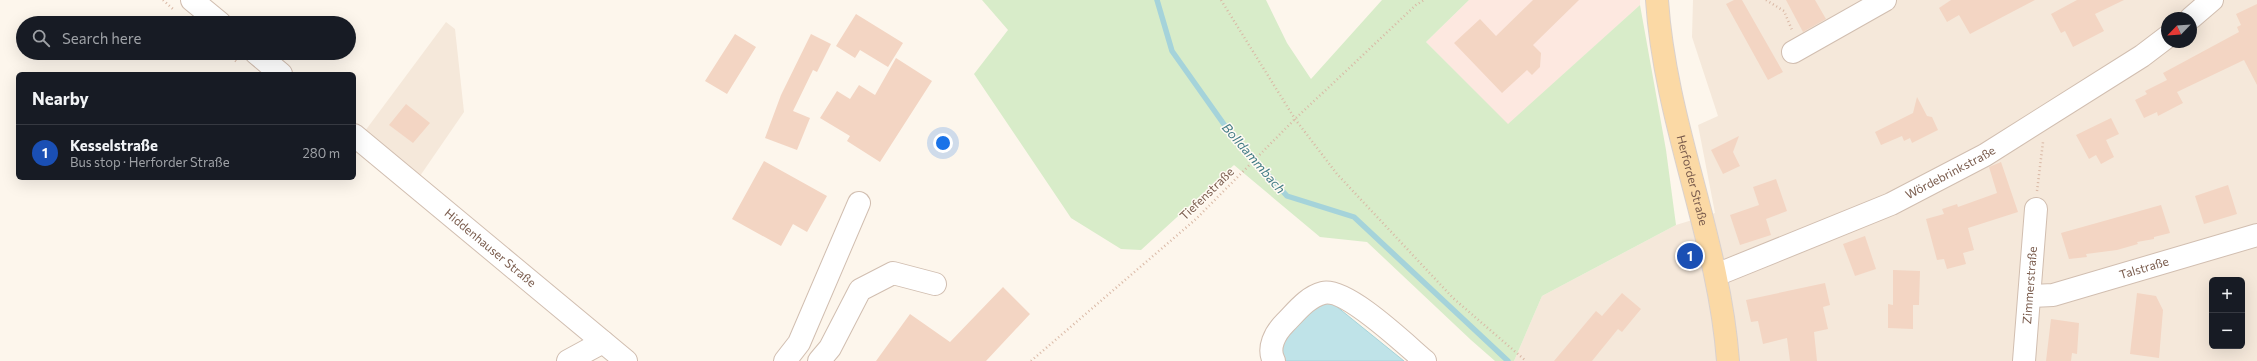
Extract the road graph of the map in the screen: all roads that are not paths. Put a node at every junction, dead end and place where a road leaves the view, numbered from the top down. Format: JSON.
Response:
{"nodes":[{"id":1,"x":192,"y":0,"type":"edge"},
{"id":2,"x":1657,"y":0,"type":"edge"},
{"id":3,"x":1885,"y":0,"type":"edge"},
{"id":4,"x":2212,"y":0,"type":"edge"},
{"id":5,"x":2197,"y":13,"type":"edge"},
{"id":6,"x":211,"y":16,"type":"edge"},
{"id":7,"x":2161,"y":42,"type":"edge"},
{"id":8,"x":1793,"y":52,"type":"road end"},
{"id":9,"x":264,"y":60,"type":"edge"},
{"id":10,"x":279,"y":72,"type":"edge"},
{"id":11,"x":356,"y":137,"type":"edge"},
{"id":12,"x":859,"y":203,"type":"dead end"},
{"id":13,"x":2036,"y":209,"type":"dead end"},
{"id":14,"x":2257,"y":235,"type":"edge"},
{"id":15,"x":1716,"y":275,"type":"junction"},
{"id":16,"x":935,"y":284,"type":"dead end"},
{"id":17,"x":2031,"y":296,"type":"junction"},
{"id":18,"x":603,"y":342,"type":"junction"},
{"id":19,"x":568,"y":361,"type":"edge"},
{"id":20,"x":626,"y":361,"type":"edge"},
{"id":21,"x":785,"y":361,"type":"edge"},
{"id":22,"x":819,"y":361,"type":"edge"},
{"id":23,"x":1274,"y":361,"type":"edge"},
{"id":24,"x":1425,"y":361,"type":"edge"},
{"id":25,"x":1728,"y":361,"type":"edge"},
{"id":26,"x":2024,"y":361,"type":"edge"}],
"edges":[{"from":1,"to":6,"type":"street"},
{"from":2,"to":15,"type":"main road","name":"Herforder Straße"},
{"from":3,"to":8,"type":"street"},
{"from":4,"to":5,"type":"street"},
{"from":7,"to":15,"type":"street","name":"Wördebrinkstraße"},
{"from":9,"to":10,"type":"street"},
{"from":11,"to":18,"type":"street","name":"Hiddenhauser Straße"},
{"from":12,"to":21,"type":"street"},
{"from":13,"to":17,"type":"street","name":"Zimmerstraße"},
{"from":14,"to":17,"type":"street","name":"Talstraße"},
{"from":15,"to":25,"type":"main road","name":"Herforder Straße"},
{"from":16,"to":22,"type":"street"},
{"from":17,"to":26,"type":"street","name":"Zimmerstraße"},
{"from":18,"to":19,"type":"street"},
{"from":18,"to":20,"type":"street","name":"Hiddenhauser Straße"},
{"from":23,"to":24,"type":"street"}]}
